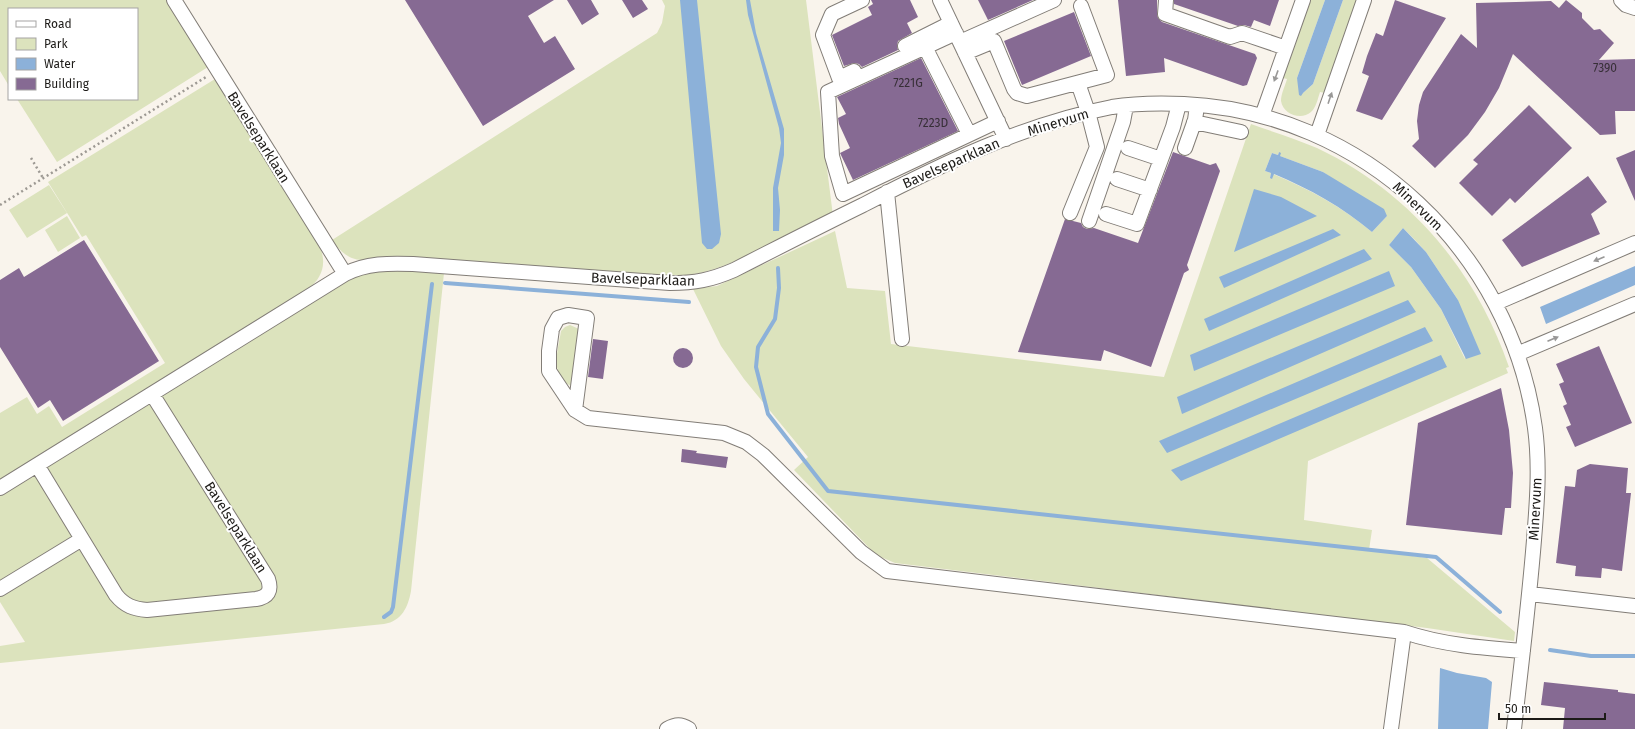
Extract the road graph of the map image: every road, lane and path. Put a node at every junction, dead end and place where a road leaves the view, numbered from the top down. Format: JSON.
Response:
{"nodes":[{"id":1,"x":174,"y":0,"type":"edge"},
{"id":2,"x":862,"y":0,"type":"edge"},
{"id":3,"x":940,"y":0,"type":"edge"},
{"id":4,"x":1054,"y":0,"type":"edge"},
{"id":5,"x":1166,"y":0,"type":"edge"},
{"id":6,"x":1303,"y":0,"type":"edge"},
{"id":7,"x":1364,"y":0,"type":"edge"},
{"id":8,"x":1621,"y":0,"type":"edge"},
{"id":9,"x":1081,"y":6,"type":"dead end"},
{"id":10,"x":1635,"y":8,"type":"edge"},
{"id":11,"x":958,"y":38,"type":"junction"},
{"id":12,"x":925,"y":47,"type":"junction"},
{"id":13,"x":1286,"y":48,"type":"junction"},
{"id":14,"x":217,"y":71,"type":"junction"},
{"id":15,"x":1078,"y":83,"type":"junction"},
{"id":16,"x":1179,"y":104,"type":"junction"},
{"id":17,"x":1198,"y":105,"type":"junction"},
{"id":18,"x":1126,"y":106,"type":"junction"},
{"id":19,"x":1088,"y":112,"type":"junction"},
{"id":20,"x":1262,"y":116,"type":"junction"},
{"id":21,"x":998,"y":121,"type":"junction"},
{"id":22,"x":1194,"y":122,"type":"junction"},
{"id":23,"x":1241,"y":132,"type":"dead end"},
{"id":24,"x":969,"y":134,"type":"junction"},
{"id":25,"x":1317,"y":135,"type":"junction"},
{"id":26,"x":1006,"y":139,"type":"junction"},
{"id":27,"x":1128,"y":148,"type":"dead end"},
{"id":28,"x":1184,"y":148,"type":"dead end"},
{"id":29,"x":31,"y":158,"type":"dead end"},
{"id":30,"x":1161,"y":159,"type":"junction"},
{"id":31,"x":44,"y":178,"type":"junction"},
{"id":32,"x":1117,"y":179,"type":"dead end"},
{"id":33,"x":1150,"y":190,"type":"junction"},
{"id":34,"x":887,"y":192,"type":"junction"},
{"id":35,"x":0,"y":205,"type":"edge"},
{"id":36,"x":1070,"y":213,"type":"dead end"},
{"id":37,"x":1106,"y":214,"type":"dead end"},
{"id":38,"x":1089,"y":221,"type":"dead end"},
{"id":39,"x":1635,"y":243,"type":"edge"},
{"id":40,"x":345,"y":274,"type":"junction"},
{"id":41,"x":1496,"y":303,"type":"junction"},
{"id":42,"x":1635,"y":304,"type":"edge"},
{"id":43,"x":902,"y":339,"type":"dead end"},
{"id":44,"x":1517,"y":354,"type":"junction"},
{"id":45,"x":152,"y":394,"type":"junction"},
{"id":46,"x":575,"y":410,"type":"junction"},
{"id":47,"x":37,"y":465,"type":"junction"},
{"id":48,"x":0,"y":488,"type":"edge"},
{"id":49,"x":82,"y":539,"type":"junction"},
{"id":50,"x":0,"y":589,"type":"edge"},
{"id":51,"x":1530,"y":594,"type":"junction"},
{"id":52,"x":1635,"y":606,"type":"edge"},
{"id":53,"x":1404,"y":632,"type":"junction"},
{"id":54,"x":1523,"y":651,"type":"junction"},
{"id":55,"x":667,"y":729,"type":"edge"},
{"id":56,"x":689,"y":729,"type":"edge"},
{"id":57,"x":1391,"y":729,"type":"edge"},
{"id":58,"x":1514,"y":729,"type":"edge"}],
"edges":[{"from":1,"to":14,"type":"street","name":"Bavelseparklaan"},
{"from":2,"to":11,"type":"street"},
{"from":3,"to":11,"type":"street"},
{"from":4,"to":11,"type":"street"},
{"from":5,"to":13,"type":"street"},
{"from":6,"to":13,"type":"street"},
{"from":25,"to":7,"type":"street","one_way":true},
{"from":8,"to":10,"type":"street"},
{"from":9,"to":15,"type":"street"},
{"from":11,"to":12,"type":"street"},
{"from":11,"to":15,"type":"street"},
{"from":11,"to":21,"type":"street"},
{"from":12,"to":24,"type":"street"},
{"from":12,"to":24,"type":"street"},
{"from":13,"to":20,"type":"street","one_way":true},
{"from":14,"to":31,"type":"path"},
{"from":14,"to":40,"type":"street","name":"Bavelseparklaan"},
{"from":15,"to":19,"type":"street"},
{"from":16,"to":17,"type":"street","name":"Minervum"},
{"from":16,"to":18,"type":"street","name":"Minervum"},
{"from":16,"to":30,"type":"street"},
{"from":17,"to":20,"type":"street","name":"Minervum"},
{"from":17,"to":22,"type":"street"},
{"from":18,"to":19,"type":"street","name":"Minervum"},
{"from":18,"to":38,"type":"street"},
{"from":19,"to":26,"type":"street","name":"Minervum"},
{"from":19,"to":36,"type":"street"},
{"from":20,"to":25,"type":"street","name":"Minervum"},
{"from":21,"to":24,"type":"street"},
{"from":21,"to":26,"type":"street"},
{"from":22,"to":23,"type":"street"},
{"from":22,"to":28,"type":"street"},
{"from":25,"to":41,"type":"street","name":"Minervum"},
{"from":26,"to":34,"type":"street","name":"Bavelseparklaan"},
{"from":27,"to":30,"type":"street"},
{"from":29,"to":31,"type":"path"},
{"from":30,"to":33,"type":"street"},
{"from":31,"to":35,"type":"path"},
{"from":32,"to":33,"type":"street"},
{"from":33,"to":37,"type":"street"},
{"from":34,"to":40,"type":"street","name":"Bavelseparklaan"},
{"from":34,"to":43,"type":"street"},
{"from":39,"to":41,"type":"street","one_way":true},
{"from":40,"to":45,"type":"street","name":"Bavelseparklaan"},
{"from":41,"to":44,"type":"street","name":"Minervum"},
{"from":44,"to":42,"type":"street","one_way":true},
{"from":44,"to":51,"type":"street","name":"Minervum"},
{"from":45,"to":47,"type":"street","name":"Bavelseparklaan"},
{"from":45,"to":49,"type":"street","name":"Bavelseparklaan"},
{"from":46,"to":46,"type":"street"},
{"from":46,"to":53,"type":"street"},
{"from":47,"to":48,"type":"street","name":"Bavelseparklaan"},
{"from":47,"to":49,"type":"street","name":"Bavelseparklaan"},
{"from":49,"to":50,"type":"street"},
{"from":51,"to":52,"type":"street"},
{"from":51,"to":54,"type":"street","name":"Minervum"},
{"from":53,"to":54,"type":"street"},
{"from":53,"to":57,"type":"street"},
{"from":54,"to":58,"type":"street","name":"Minervum"},
{"from":55,"to":56,"type":"street"}]}
